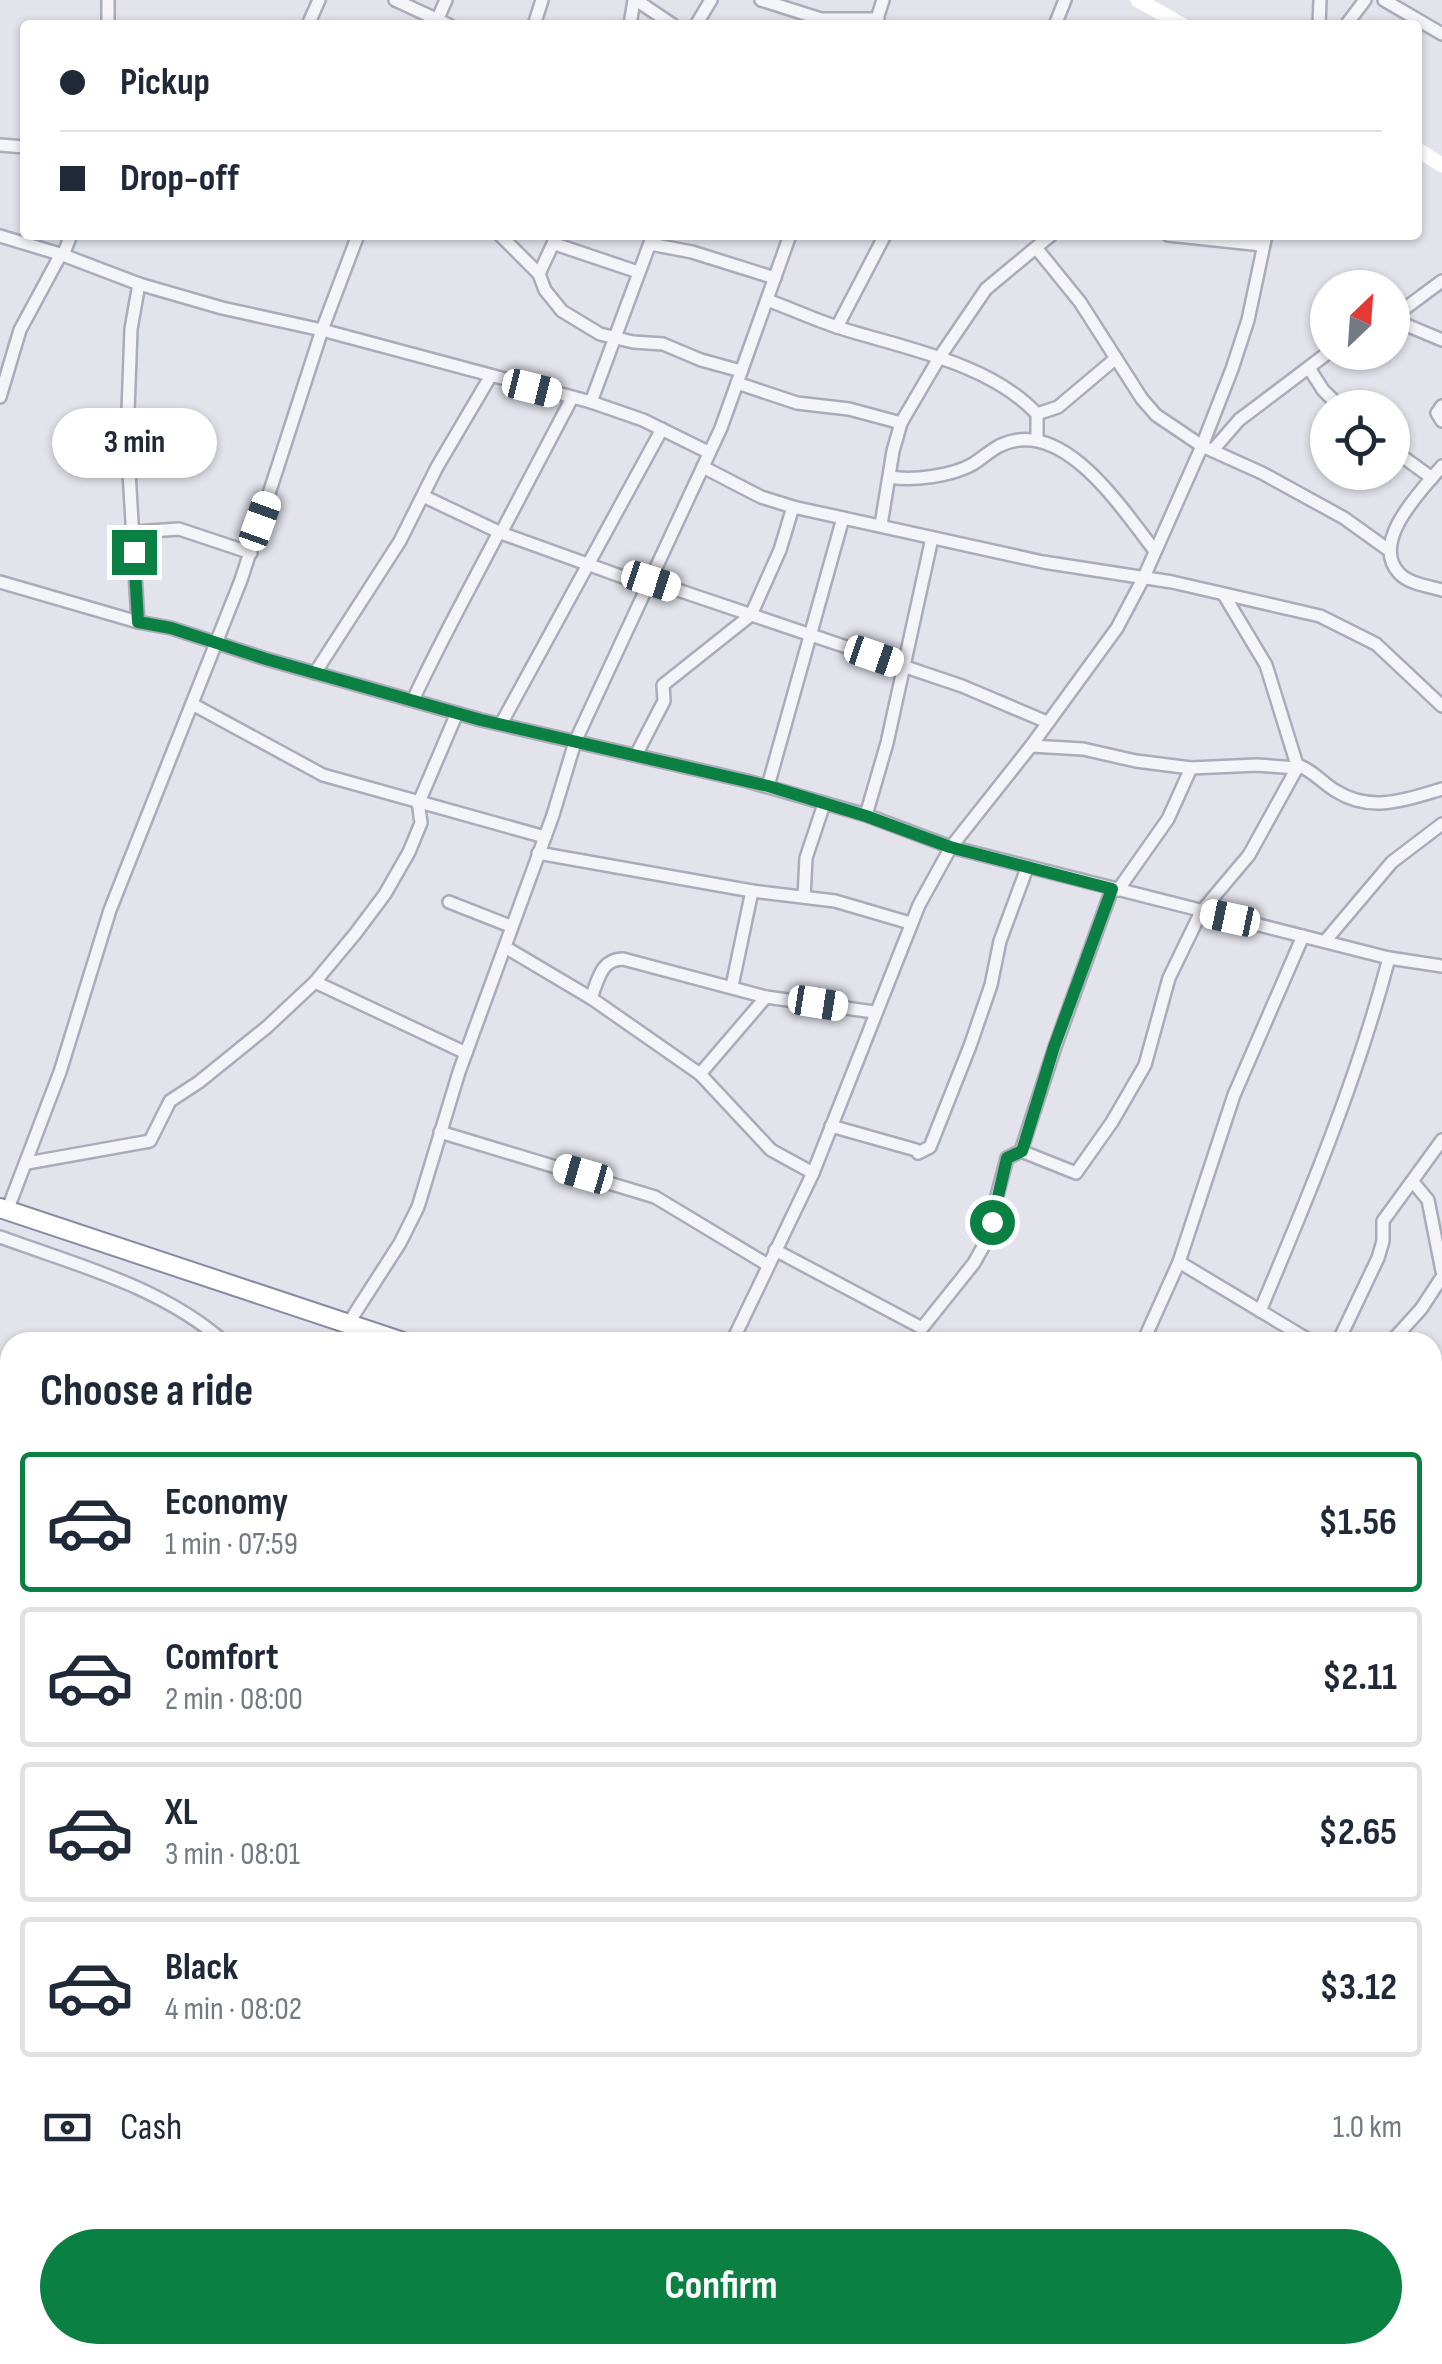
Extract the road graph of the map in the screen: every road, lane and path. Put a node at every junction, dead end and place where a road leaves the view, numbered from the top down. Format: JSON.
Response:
{"nodes":[{"id":1,"x":395,"y":0,"type":"edge"},
{"id":2,"x":635,"y":0,"type":"edge"},
{"id":3,"x":761,"y":0,"type":"edge"},
{"id":4,"x":1138,"y":0,"type":"edge"},
{"id":5,"x":1366,"y":0,"type":"edge"},
{"id":6,"x":1384,"y":0,"type":"edge"},
{"id":7,"x":434,"y":20,"type":"edge"},
{"id":8,"x":666,"y":20,"type":"edge"},
{"id":9,"x":840,"y":20,"type":"edge"},
{"id":10,"x":1173,"y":20,"type":"edge"},
{"id":11,"x":1350,"y":20,"type":"edge"},
{"id":12,"x":1418,"y":20,"type":"edge"},
{"id":13,"x":0,"y":236,"type":"edge"},
{"id":14,"x":69,"y":240,"type":"edge"},
{"id":15,"x":356,"y":240,"type":"edge"},
{"id":16,"x":505,"y":240,"type":"edge"},
{"id":17,"x":556,"y":240,"type":"edge"},
{"id":18,"x":651,"y":240,"type":"edge"},
{"id":19,"x":788,"y":240,"type":"edge"},
{"id":20,"x":882,"y":240,"type":"edge"},
{"id":21,"x":1045,"y":240,"type":"edge"},
{"id":22,"x":1264,"y":240,"type":"edge"},
{"id":23,"x":1037,"y":249,"type":"junction"},
{"id":24,"x":62,"y":255,"type":"junction"},
{"id":25,"x":638,"y":272,"type":"junction"},
{"id":26,"x":539,"y":274,"type":"junction"},
{"id":27,"x":776,"y":278,"type":"junction"},
{"id":28,"x":1442,"y":281,"type":"edge"},
{"id":29,"x":139,"y":284,"type":"junction"},
{"id":30,"x":768,"y":300,"type":"junction"},
{"id":31,"x":1410,"y":305,"type":"edge"},
{"id":32,"x":838,"y":327,"type":"junction"},
{"id":33,"x":1410,"y":327,"type":"edge"},
{"id":34,"x":322,"y":330,"type":"junction"},
{"id":35,"x":614,"y":338,"type":"junction"},
{"id":36,"x":1442,"y":340,"type":"edge"},
{"id":37,"x":939,"y":358,"type":"junction"},
{"id":38,"x":1115,"y":358,"type":"junction"},
{"id":39,"x":1310,"y":368,"type":"edge"},
{"id":40,"x":490,"y":377,"type":"junction"},
{"id":41,"x":739,"y":377,"type":"junction"},
{"id":42,"x":0,"y":397,"type":"edge"},
{"id":43,"x":572,"y":398,"type":"junction"},
{"id":44,"x":591,"y":402,"type":"junction"},
{"id":45,"x":1442,"y":406,"type":"edge"},
{"id":46,"x":1037,"y":414,"type":"junction"},
{"id":47,"x":1442,"y":420,"type":"edge"},
{"id":48,"x":901,"y":423,"type":"junction"},
{"id":49,"x":662,"y":429,"type":"junction"},
{"id":50,"x":1036,"y":440,"type":"junction"},
{"id":51,"x":1208,"y":448,"type":"junction"},
{"id":52,"x":708,"y":452,"type":"junction"},
{"id":53,"x":1410,"y":462,"type":"edge"},
{"id":54,"x":1442,"y":466,"type":"edge"},
{"id":55,"x":703,"y":467,"type":"junction"},
{"id":56,"x":890,"y":478,"type":"junction"},
{"id":57,"x":1432,"y":478,"type":"junction"},
{"id":58,"x":422,"y":496,"type":"junction"},
{"id":59,"x":793,"y":507,"type":"junction"},
{"id":60,"x":843,"y":518,"type":"junction"},
{"id":61,"x":882,"y":525,"type":"junction"},
{"id":62,"x":135,"y":532,"type":"junction"},
{"id":63,"x":500,"y":533,"type":"junction"},
{"id":64,"x":932,"y":538,"type":"junction"},
{"id":65,"x":1154,"y":551,"type":"junction"},
{"id":66,"x":1390,"y":552,"type":"junction"},
{"id":67,"x":251,"y":553,"type":"junction"},
{"id":68,"x":586,"y":565,"type":"junction"},
{"id":69,"x":1144,"y":577,"type":"junction"},
{"id":70,"x":0,"y":582,"type":"edge"},
{"id":71,"x":650,"y":584,"type":"junction"},
{"id":72,"x":1442,"y":590,"type":"edge"},
{"id":73,"x":1224,"y":595,"type":"junction"},
{"id":74,"x":750,"y":616,"type":"junction"},
{"id":75,"x":138,"y":622,"type":"junction"},
{"id":76,"x":812,"y":635,"type":"junction"},
{"id":77,"x":218,"y":644,"type":"junction"},
{"id":78,"x":904,"y":667,"type":"junction"},
{"id":79,"x":316,"y":673,"type":"junction"},
{"id":80,"x":414,"y":700,"type":"junction"},
{"id":81,"x":194,"y":705,"type":"junction"},
{"id":82,"x":1442,"y":706,"type":"edge"},
{"id":83,"x":456,"y":713,"type":"junction"},
{"id":84,"x":1047,"y":722,"type":"junction"},
{"id":85,"x":501,"y":724,"type":"junction"},
{"id":86,"x":575,"y":742,"type":"junction"},
{"id":87,"x":1031,"y":746,"type":"junction"},
{"id":88,"x":636,"y":755,"type":"junction"},
{"id":89,"x":1297,"y":766,"type":"junction"},
{"id":90,"x":1191,"y":768,"type":"junction"},
{"id":91,"x":768,"y":786,"type":"junction"},
{"id":92,"x":1442,"y":789,"type":"edge"},
{"id":93,"x":419,"y":802,"type":"junction"},
{"id":94,"x":824,"y":804,"type":"junction"},
{"id":95,"x":866,"y":816,"type":"junction"},
{"id":96,"x":1442,"y":824,"type":"edge"},
{"id":97,"x":545,"y":837,"type":"junction"},
{"id":98,"x":950,"y":847,"type":"junction"},
{"id":99,"x":538,"y":853,"type":"junction"},
{"id":100,"x":1027,"y":868,"type":"junction"},
{"id":101,"x":1115,"y":890,"type":"junction"},
{"id":102,"x":752,"y":891,"type":"junction"},
{"id":103,"x":804,"y":897,"type":"junction"},
{"id":104,"x":448,"y":902,"type":"dead end"},
{"id":105,"x":1201,"y":912,"type":"junction"},
{"id":106,"x":910,"y":923,"type":"junction"},
{"id":107,"x":510,"y":926,"type":"junction"},
{"id":108,"x":1303,"y":936,"type":"junction"},
{"id":109,"x":1326,"y":940,"type":"junction"},
{"id":110,"x":505,"y":947,"type":"junction"},
{"id":111,"x":1389,"y":958,"type":"junction"},
{"id":112,"x":1442,"y":966,"type":"edge"},
{"id":113,"x":315,"y":982,"type":"junction"},
{"id":114,"x":732,"y":986,"type":"junction"},
{"id":115,"x":591,"y":998,"type":"junction"},
{"id":116,"x":766,"y":998,"type":"junction"},
{"id":117,"x":874,"y":1012,"type":"junction"},
{"id":118,"x":466,"y":1052,"type":"junction"},
{"id":119,"x":700,"y":1074,"type":"junction"},
{"id":120,"x":831,"y":1126,"type":"junction"},
{"id":121,"x":440,"y":1132,"type":"junction"},
{"id":122,"x":1442,"y":1140,"type":"edge"},
{"id":123,"x":1022,"y":1151,"type":"junction"},
{"id":124,"x":27,"y":1162,"type":"junction"},
{"id":125,"x":812,"y":1173,"type":"junction"},
{"id":126,"x":1413,"y":1182,"type":"junction"},
{"id":127,"x":4,"y":1209,"type":"edge"},
{"id":128,"x":0,"y":1238,"type":"edge"},
{"id":129,"x":776,"y":1250,"type":"junction"},
{"id":130,"x":1178,"y":1262,"type":"junction"},
{"id":131,"x":768,"y":1265,"type":"junction"},
{"id":132,"x":1442,"y":1274,"type":"edge"},
{"id":133,"x":1260,"y":1311,"type":"junction"},
{"id":134,"x":348,"y":1324,"type":"junction"},
{"id":135,"x":211,"y":1332,"type":"edge"},
{"id":136,"x":372,"y":1332,"type":"edge"},
{"id":137,"x":737,"y":1332,"type":"edge"},
{"id":138,"x":1148,"y":1332,"type":"edge"},
{"id":139,"x":1295,"y":1332,"type":"edge"},
{"id":140,"x":1343,"y":1332,"type":"edge"},
{"id":141,"x":1400,"y":1332,"type":"edge"}],
"edges":[{"from":1,"to":7,"type":"street"},
{"from":2,"to":8,"type":"street"},
{"from":3,"to":9,"type":"street"},
{"from":4,"to":10,"type":"main road"},
{"from":5,"to":11,"type":"street"},
{"from":6,"to":12,"type":"street"},
{"from":13,"to":24,"type":"street"},
{"from":14,"to":24,"type":"street"},
{"from":15,"to":34,"type":"street"},
{"from":16,"to":26,"type":"street"},
{"from":17,"to":25,"type":"street"},
{"from":17,"to":26,"type":"street"},
{"from":18,"to":25,"type":"street"},
{"from":18,"to":27,"type":"street"},
{"from":19,"to":27,"type":"street"},
{"from":20,"to":32,"type":"street"},
{"from":21,"to":23,"type":"street"},
{"from":22,"to":51,"type":"street"},
{"from":23,"to":37,"type":"street"},
{"from":23,"to":38,"type":"street"},
{"from":24,"to":29,"type":"street"},
{"from":24,"to":42,"type":"street"},
{"from":25,"to":35,"type":"street"},
{"from":26,"to":35,"type":"street"},
{"from":27,"to":30,"type":"street"},
{"from":28,"to":31,"type":"street"},
{"from":29,"to":34,"type":"street"},
{"from":29,"to":62,"type":"street"},
{"from":30,"to":32,"type":"street"},
{"from":30,"to":41,"type":"street"},
{"from":32,"to":37,"type":"street"},
{"from":33,"to":36,"type":"street"},
{"from":34,"to":40,"type":"street"},
{"from":34,"to":67,"type":"street"},
{"from":35,"to":41,"type":"street"},
{"from":35,"to":44,"type":"street"},
{"from":37,"to":46,"type":"street"},
{"from":37,"to":48,"type":"street"},
{"from":38,"to":46,"type":"street"},
{"from":38,"to":51,"type":"street"},
{"from":39,"to":51,"type":"street"},
{"from":40,"to":43,"type":"street"},
{"from":40,"to":58,"type":"street"},
{"from":41,"to":48,"type":"street"},
{"from":41,"to":52,"type":"street"},
{"from":43,"to":44,"type":"street"},
{"from":43,"to":63,"type":"street"},
{"from":44,"to":49,"type":"street"},
{"from":45,"to":47,"type":"street"},
{"from":46,"to":50,"type":"street"},
{"from":48,"to":56,"type":"street"},
{"from":49,"to":52,"type":"street"},
{"from":49,"to":68,"type":"street"},
{"from":50,"to":56,"type":"street"},
{"from":50,"to":65,"type":"street"},
{"from":51,"to":65,"type":"street"},
{"from":51,"to":66,"type":"street"},
{"from":52,"to":55,"type":"street"},
{"from":53,"to":57,"type":"street"},
{"from":54,"to":57,"type":"street"},
{"from":55,"to":59,"type":"street"},
{"from":55,"to":71,"type":"street"},
{"from":56,"to":61,"type":"street"},
{"from":57,"to":66,"type":"street"},
{"from":58,"to":63,"type":"street"},
{"from":58,"to":79,"type":"street"},
{"from":59,"to":60,"type":"street"},
{"from":59,"to":74,"type":"street"},
{"from":60,"to":61,"type":"street"},
{"from":60,"to":76,"type":"street"},
{"from":61,"to":64,"type":"street"},
{"from":62,"to":67,"type":"street"},
{"from":62,"to":75,"type":"street"},
{"from":63,"to":68,"type":"street"},
{"from":63,"to":80,"type":"street"},
{"from":64,"to":69,"type":"street"},
{"from":64,"to":78,"type":"street"},
{"from":65,"to":69,"type":"street"},
{"from":66,"to":72,"type":"street"},
{"from":67,"to":77,"type":"street"},
{"from":68,"to":71,"type":"street"},
{"from":68,"to":85,"type":"street"},
{"from":69,"to":73,"type":"street"},
{"from":69,"to":84,"type":"street"},
{"from":70,"to":75,"type":"street"},
{"from":71,"to":74,"type":"street"},
{"from":71,"to":86,"type":"street"},
{"from":73,"to":82,"type":"street"},
{"from":73,"to":89,"type":"street"},
{"from":74,"to":76,"type":"street"},
{"from":74,"to":88,"type":"street"},
{"from":75,"to":77,"type":"street"},
{"from":76,"to":78,"type":"street"},
{"from":76,"to":91,"type":"street"},
{"from":77,"to":79,"type":"street"},
{"from":77,"to":81,"type":"street"},
{"from":78,"to":84,"type":"street"},
{"from":78,"to":95,"type":"street"},
{"from":79,"to":80,"type":"street"},
{"from":80,"to":83,"type":"street"},
{"from":81,"to":93,"type":"street"},
{"from":81,"to":124,"type":"street"},
{"from":83,"to":85,"type":"street"},
{"from":83,"to":93,"type":"street"},
{"from":84,"to":87,"type":"street"},
{"from":85,"to":86,"type":"street"},
{"from":86,"to":88,"type":"street"},
{"from":86,"to":97,"type":"street"},
{"from":87,"to":90,"type":"street"},
{"from":87,"to":98,"type":"street"},
{"from":88,"to":91,"type":"street"},
{"from":89,"to":90,"type":"street"},
{"from":89,"to":92,"type":"street"},
{"from":89,"to":105,"type":"street"},
{"from":90,"to":101,"type":"street"},
{"from":91,"to":94,"type":"street"},
{"from":93,"to":97,"type":"street"},
{"from":93,"to":113,"type":"street"},
{"from":94,"to":95,"type":"street"},
{"from":94,"to":103,"type":"street"},
{"from":95,"to":98,"type":"street"},
{"from":96,"to":109,"type":"street"},
{"from":97,"to":99,"type":"street"},
{"from":98,"to":100,"type":"street"},
{"from":98,"to":106,"type":"street"},
{"from":99,"to":102,"type":"street"},
{"from":99,"to":107,"type":"street"},
{"from":100,"to":101,"type":"street"},
{"from":100,"to":120,"type":"street"},
{"from":101,"to":105,"type":"street"},
{"from":101,"to":123,"type":"street"},
{"from":102,"to":103,"type":"street"},
{"from":102,"to":114,"type":"street"},
{"from":103,"to":106,"type":"street"},
{"from":104,"to":107,"type":"street"},
{"from":105,"to":108,"type":"street"},
{"from":105,"to":123,"type":"street"},
{"from":106,"to":117,"type":"street"},
{"from":107,"to":110,"type":"street"},
{"from":108,"to":109,"type":"street"},
{"from":108,"to":130,"type":"street"},
{"from":109,"to":111,"type":"street"},
{"from":110,"to":115,"type":"street"},
{"from":110,"to":118,"type":"street"},
{"from":111,"to":112,"type":"street"},
{"from":111,"to":133,"type":"street"},
{"from":113,"to":118,"type":"street"},
{"from":113,"to":124,"type":"street"},
{"from":114,"to":115,"type":"street"},
{"from":114,"to":116,"type":"street"},
{"from":115,"to":119,"type":"street"},
{"from":116,"to":117,"type":"street"},
{"from":116,"to":119,"type":"street"},
{"from":117,"to":120,"type":"street"},
{"from":118,"to":121,"type":"street"},
{"from":119,"to":125,"type":"street"},
{"from":120,"to":125,"type":"street"},
{"from":121,"to":131,"type":"street"},
{"from":121,"to":134,"type":"street"},
{"from":122,"to":126,"type":"street"},
{"from":123,"to":129,"type":"street"},
{"from":124,"to":127,"type":"street"},
{"from":125,"to":129,"type":"street"},
{"from":126,"to":132,"type":"street"},
{"from":126,"to":140,"type":"street"},
{"from":127,"to":134,"type":"highway"},
{"from":128,"to":135,"type":"street"},
{"from":129,"to":131,"type":"street"},
{"from":130,"to":133,"type":"street"},
{"from":130,"to":138,"type":"street"},
{"from":131,"to":137,"type":"street"},
{"from":132,"to":141,"type":"street"},
{"from":133,"to":139,"type":"street"},
{"from":134,"to":136,"type":"highway"}]}
